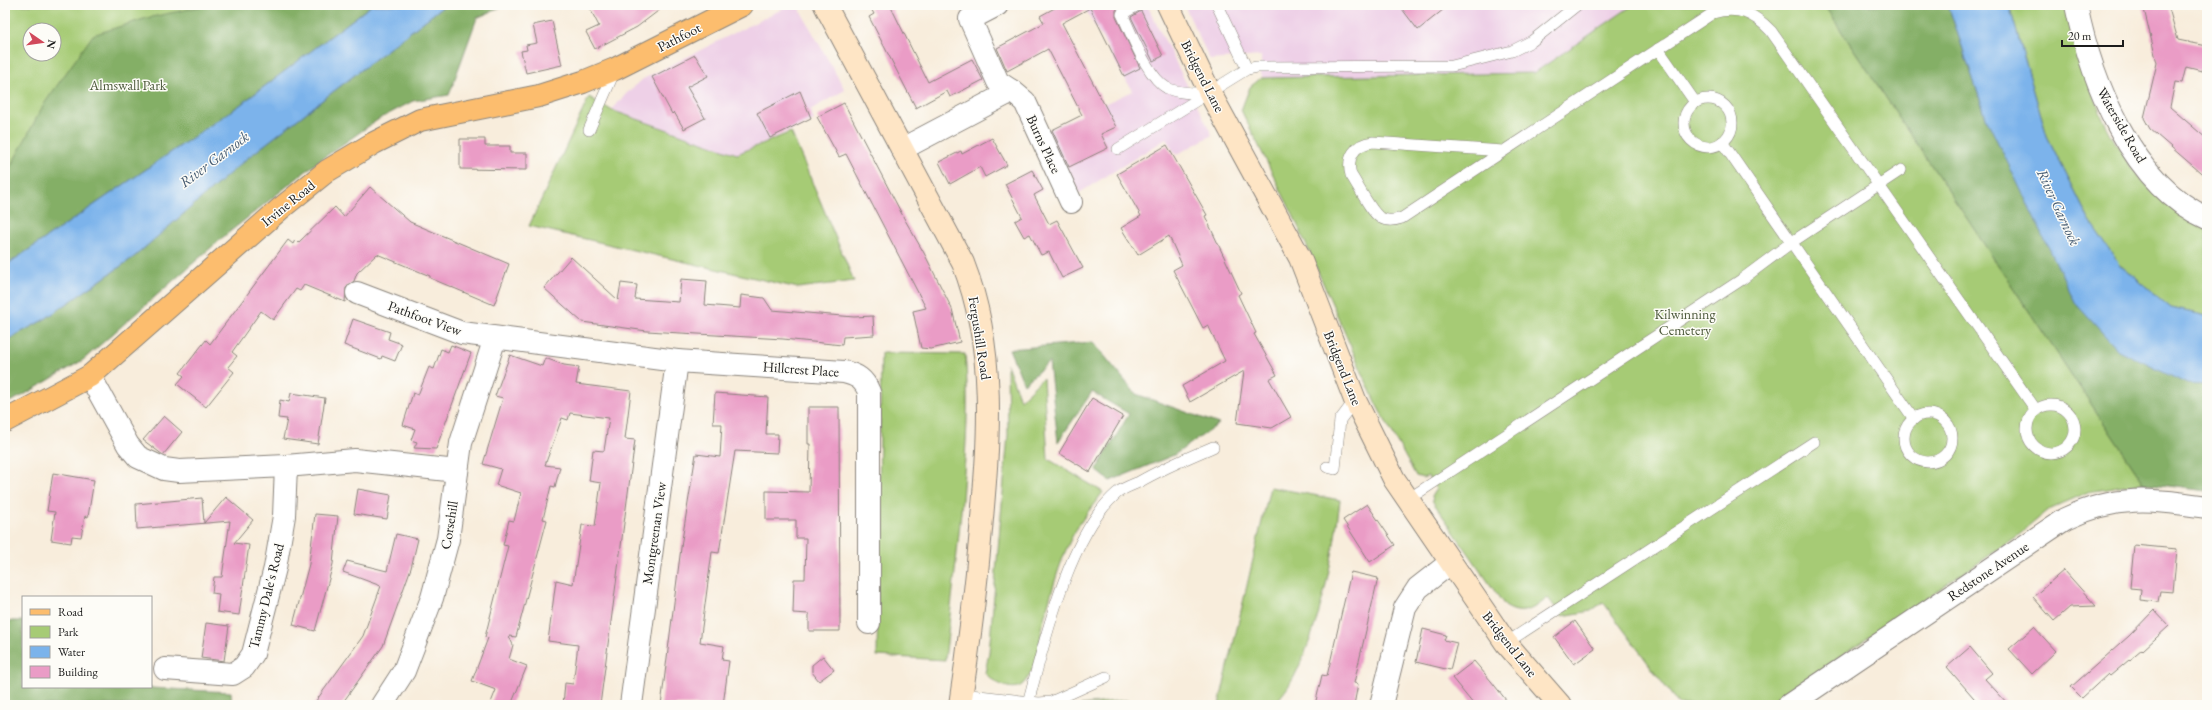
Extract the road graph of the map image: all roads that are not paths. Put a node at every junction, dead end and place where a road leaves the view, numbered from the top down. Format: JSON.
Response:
{"nodes":[{"id":1,"x":742,"y":5,"type":"edge"},
{"id":2,"x":825,"y":5,"type":"edge"},
{"id":3,"x":997,"y":5,"type":"edge"},
{"id":4,"x":1138,"y":5,"type":"edge"},
{"id":5,"x":1168,"y":5,"type":"edge"},
{"id":6,"x":1217,"y":5,"type":"edge"},
{"id":7,"x":1577,"y":5,"type":"edge"},
{"id":8,"x":2076,"y":5,"type":"edge"},
{"id":9,"x":1658,"y":49,"type":"junction"},
{"id":10,"x":616,"y":69,"type":"junction"},
{"id":11,"x":1247,"y":69,"type":"junction"},
{"id":12,"x":1012,"y":91,"type":"junction"},
{"id":13,"x":1210,"y":93,"type":"junction"},
{"id":14,"x":1695,"y":102,"type":"junction"},
{"id":15,"x":589,"y":130,"type":"dead end"},
{"id":16,"x":1722,"y":142,"type":"junction"},
{"id":17,"x":902,"y":149,"type":"junction"},
{"id":18,"x":1118,"y":150,"type":"dead end"},
{"id":19,"x":1503,"y":151,"type":"junction"},
{"id":20,"x":1900,"y":170,"type":"dead end"},
{"id":21,"x":1880,"y":185,"type":"junction"},
{"id":22,"x":1071,"y":202,"type":"dead end"},
{"id":23,"x":2207,"y":218,"type":"edge"},
{"id":24,"x":1792,"y":242,"type":"junction"},
{"id":25,"x":357,"y":293,"type":"dead end"},
{"id":26,"x":495,"y":338,"type":"junction"},
{"id":27,"x":677,"y":361,"type":"junction"},
{"id":28,"x":90,"y":376,"type":"junction"},
{"id":29,"x":1355,"y":400,"type":"junction"},
{"id":30,"x":2036,"y":410,"type":"junction"},
{"id":31,"x":1914,"y":419,"type":"junction"},
{"id":32,"x":5,"y":421,"type":"edge"},
{"id":33,"x":1814,"y":442,"type":"dead end"},
{"id":34,"x":1213,"y":447,"type":"dead end"},
{"id":35,"x":286,"y":466,"type":"junction"},
{"id":36,"x":1327,"y":467,"type":"dead end"},
{"id":37,"x":457,"y":471,"type":"junction"},
{"id":38,"x":1407,"y":500,"type":"junction"},
{"id":39,"x":2207,"y":507,"type":"edge"},
{"id":40,"x":1450,"y":563,"type":"junction"},
{"id":41,"x":869,"y":623,"type":"dead end"},
{"id":42,"x":1506,"y":644,"type":"junction"},
{"id":43,"x":165,"y":669,"type":"dead end"},
{"id":44,"x":1106,"y":677,"type":"dead end"},
{"id":45,"x":961,"y":700,"type":"edge"},
{"id":46,"x":1028,"y":703,"type":"junction"},
{"id":47,"x":1387,"y":703,"type":"edge"},
{"id":48,"x":382,"y":705,"type":"edge"},
{"id":49,"x":631,"y":705,"type":"edge"},
{"id":50,"x":1560,"y":705,"type":"edge"},
{"id":51,"x":1789,"y":705,"type":"edge"}],
"edges":[{"from":1,"to":10,"type":"main road","name":"Pathfoot"},
{"from":2,"to":17,"type":"main road","name":"Fergushill Road"},
{"from":3,"to":12,"type":"street","name":"Burns Place"},
{"from":4,"to":13,"type":"lane"},
{"from":5,"to":13,"type":"main road","name":"Bridgend Lane"},
{"from":6,"to":11,"type":"lane"},
{"from":7,"to":11,"type":"lane"},
{"from":8,"to":23,"type":"street","name":"Waterside Road"},
{"from":9,"to":14,"type":"lane"},
{"from":9,"to":19,"type":"lane"},
{"from":9,"to":21,"type":"lane"},
{"from":10,"to":15,"type":"lane"},
{"from":10,"to":28,"type":"main road","name":"Irvine Road"},
{"from":11,"to":13,"type":"lane"},
{"from":12,"to":17,"type":"street"},
{"from":12,"to":22,"type":"street","name":"Burns Place"},
{"from":13,"to":18,"type":"lane"},
{"from":13,"to":29,"type":"main road","name":"Bridgend Lane"},
{"from":14,"to":16,"type":"lane"},
{"from":14,"to":16,"type":"lane"},
{"from":16,"to":24,"type":"lane"},
{"from":17,"to":45,"type":"main road","name":"Fergushill Road"},
{"from":19,"to":19,"type":"lane"},
{"from":20,"to":21,"type":"lane"},
{"from":21,"to":24,"type":"lane"},
{"from":21,"to":30,"type":"lane"},
{"from":24,"to":31,"type":"lane"},
{"from":24,"to":38,"type":"lane"},
{"from":25,"to":26,"type":"street","name":"Pathfoot View"},
{"from":26,"to":27,"type":"street","name":"Hillcrest Place"},
{"from":26,"to":37,"type":"street","name":"Corsehill"},
{"from":27,"to":41,"type":"street","name":"Hillcrest Place"},
{"from":27,"to":49,"type":"street","name":"Montgreenan View"},
{"from":28,"to":32,"type":"main road","name":"Irvine Road"},
{"from":28,"to":35,"type":"street"},
{"from":29,"to":36,"type":"lane"},
{"from":29,"to":38,"type":"main road","name":"Bridgend Lane"},
{"from":30,"to":30,"type":"lane"},
{"from":31,"to":31,"type":"lane"},
{"from":33,"to":42,"type":"lane"},
{"from":34,"to":46,"type":"lane"},
{"from":35,"to":37,"type":"street"},
{"from":35,"to":43,"type":"street","name":"Tammy Dale's Road"},
{"from":37,"to":48,"type":"street","name":"Corsehill"},
{"from":38,"to":40,"type":"main road","name":"Bridgend Lane"},
{"from":39,"to":51,"type":"street","name":"Redstone Avenue"},
{"from":40,"to":42,"type":"main road","name":"Bridgend Lane"},
{"from":40,"to":47,"type":"street"},
{"from":42,"to":50,"type":"main road","name":"Bridgend Lane"},
{"from":44,"to":46,"type":"lane"},
{"from":45,"to":46,"type":"lane"}]}
